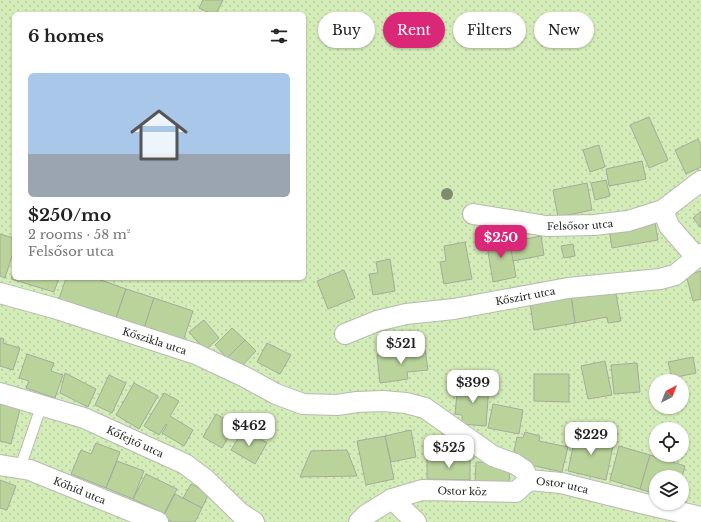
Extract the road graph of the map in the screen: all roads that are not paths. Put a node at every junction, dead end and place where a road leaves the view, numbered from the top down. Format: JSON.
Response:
{"nodes":[{"id":1,"x":701,"y":182,"type":"edge"},
{"id":2,"x":662,"y":210,"type":"junction"},
{"id":3,"x":473,"y":214,"type":"dead end"},
{"id":4,"x":699,"y":255,"type":"edge"},
{"id":5,"x":0,"y":293,"type":"edge"},
{"id":6,"x":345,"y":334,"type":"dead end"},
{"id":7,"x":0,"y":393,"type":"edge"},
{"id":8,"x":42,"y":404,"type":"junction"},
{"id":9,"x":303,"y":404,"type":"joint"},
{"id":10,"x":0,"y":465,"type":"edge"},
{"id":11,"x":20,"y":468,"type":"junction"},
{"id":12,"x":529,"y":480,"type":"junction"},
{"id":13,"x":392,"y":499,"type":"junction"},
{"id":14,"x":701,"y":517,"type":"edge"},
{"id":15,"x":158,"y":522,"type":"edge"},
{"id":16,"x":254,"y":522,"type":"edge"},
{"id":17,"x":359,"y":522,"type":"edge"},
{"id":18,"x":416,"y":522,"type":"edge"}],
"edges":[{"from":1,"to":2,"type":"street","name":"Felsősor utca"},
{"from":2,"to":3,"type":"street","name":"Felsősor utca"},
{"from":2,"to":4,"type":"street"},
{"from":4,"to":6,"type":"street","name":"Kőszirt utca"},
{"from":5,"to":9,"type":"street","name":"Kőszikla utca"},
{"from":7,"to":8,"type":"street","name":"Kőfejtő utca"},
{"from":8,"to":11,"type":"lane"},
{"from":8,"to":16,"type":"street","name":"Kőfejtő utca"},
{"from":9,"to":12,"type":"street","name":"Ostor utca"},
{"from":10,"to":11,"type":"street","name":"Kőhíd utca"},
{"from":11,"to":15,"type":"street","name":"Kőhíd utca"},
{"from":12,"to":13,"type":"street","name":"Ostor köz"},
{"from":12,"to":14,"type":"street","name":"Ostor utca"},
{"from":13,"to":17,"type":"street"},
{"from":13,"to":18,"type":"street"}]}
